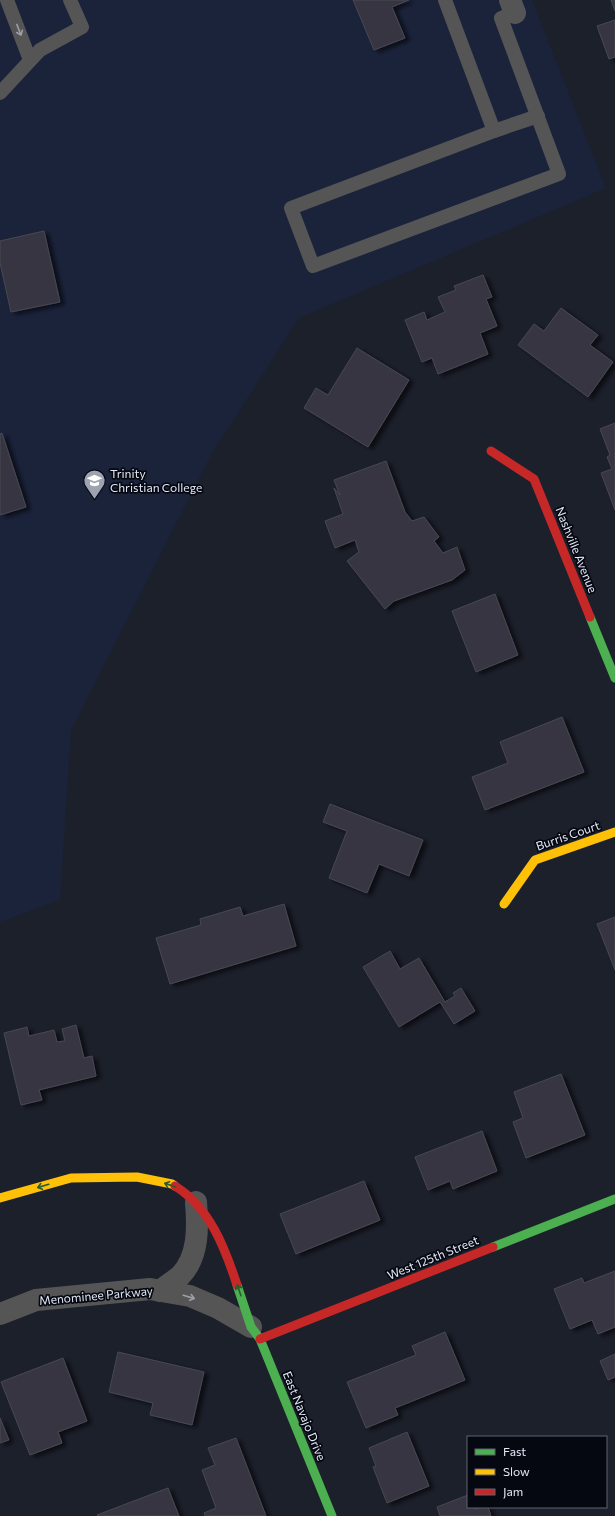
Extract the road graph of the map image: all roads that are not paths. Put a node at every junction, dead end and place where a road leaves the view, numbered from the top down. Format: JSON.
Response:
{"nodes":[{"id":1,"x":7,"y":0,"type":"edge"},
{"id":2,"x":70,"y":0,"type":"edge"},
{"id":3,"x":445,"y":0,"type":"edge"},
{"id":4,"x":513,"y":7,"type":"edge"},
{"id":5,"x":30,"y":60,"type":"junction"},
{"id":6,"x":0,"y":93,"type":"edge"},
{"id":7,"x":538,"y":116,"type":"junction"},
{"id":8,"x":494,"y":131,"type":"junction"},
{"id":9,"x":491,"y":451,"type":"dead end"},
{"id":10,"x":615,"y":678,"type":"edge"},
{"id":11,"x":615,"y":832,"type":"edge"},
{"id":12,"x":504,"y":904,"type":"dead end"},
{"id":13,"x":0,"y":1198,"type":"edge"},
{"id":14,"x":615,"y":1199,"type":"edge"},
{"id":15,"x":196,"y":1202,"type":"junction"},
{"id":16,"x":160,"y":1290,"type":"junction"},
{"id":17,"x":0,"y":1314,"type":"edge"},
{"id":18,"x":256,"y":1333,"type":"junction"},
{"id":19,"x":332,"y":1516,"type":"edge"}],
"edges":[{"from":1,"to":5,"type":"lane","one_way":true},
{"from":2,"to":5,"type":"lane"},
{"from":3,"to":8,"type":"lane"},
{"from":4,"to":7,"type":"lane"},
{"from":5,"to":6,"type":"lane"},
{"from":7,"to":8,"type":"lane"},
{"from":7,"to":8,"type":"lane"},
{"from":9,"to":10,"type":"street","name":"Nashville Avenue"},
{"from":11,"to":12,"type":"street","name":"Burris Court"},
{"from":15,"to":13,"type":"street","one_way":true},
{"from":14,"to":18,"type":"street","name":"West 125th Street"},
{"from":15,"to":16,"type":"street"},
{"from":18,"to":15,"type":"street","one_way":true},
{"from":16,"to":17,"type":"street","name":"Menominee Parkway"},
{"from":16,"to":18,"type":"street","name":"Menominee Parkway","one_way":true},
{"from":18,"to":19,"type":"street","name":"East Navajo Drive"}]}
